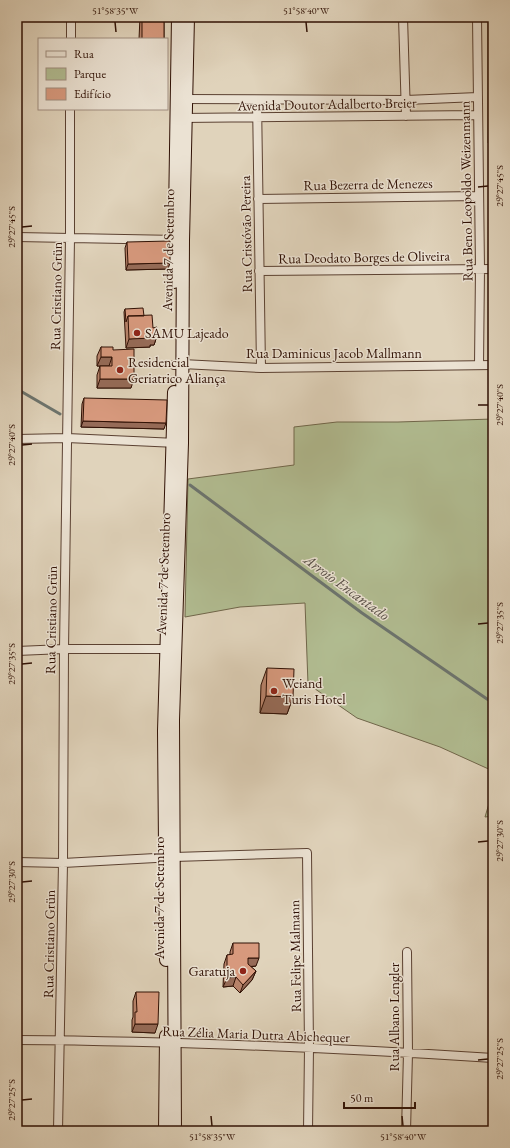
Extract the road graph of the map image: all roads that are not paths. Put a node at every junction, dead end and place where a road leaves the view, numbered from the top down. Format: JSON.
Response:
{"nodes":[{"id":1,"x":71,"y":17,"type":"edge"},
{"id":2,"x":178,"y":17,"type":"edge"},
{"id":3,"x":188,"y":17,"type":"edge"},
{"id":4,"x":403,"y":17,"type":"edge"},
{"id":5,"x":477,"y":17,"type":"edge"},
{"id":6,"x":71,"y":38,"type":"edge"},
{"id":7,"x":478,"y":98,"type":"junction"},
{"id":8,"x":181,"y":100,"type":"junction"},
{"id":9,"x":257,"y":100,"type":"junction"},
{"id":10,"x":406,"y":100,"type":"junction"},
{"id":11,"x":70,"y":110,"type":"edge"},
{"id":12,"x":477,"y":115,"type":"junction"},
{"id":13,"x":406,"y":116,"type":"junction"},
{"id":14,"x":257,"y":117,"type":"junction"},
{"id":15,"x":181,"y":118,"type":"junction"},
{"id":16,"x":479,"y":196,"type":"junction"},
{"id":17,"x":258,"y":199,"type":"junction"},
{"id":18,"x":17,"y":237,"type":"edge"},
{"id":19,"x":70,"y":238,"type":"junction"},
{"id":20,"x":179,"y":240,"type":"junction"},
{"id":21,"x":480,"y":269,"type":"junction"},
{"id":22,"x":493,"y":269,"type":"edge"},
{"id":23,"x":260,"y":271,"type":"junction"},
{"id":24,"x":178,"y":365,"type":"junction"},
{"id":25,"x":479,"y":365,"type":"junction"},
{"id":26,"x":493,"y":365,"type":"edge"},
{"id":27,"x":261,"y":368,"type":"junction"},
{"id":28,"x":67,"y":438,"type":"junction"},
{"id":29,"x":17,"y":439,"type":"edge"},
{"id":30,"x":177,"y":443,"type":"junction"},
{"id":31,"x":64,"y":649,"type":"junction"},
{"id":32,"x":171,"y":649,"type":"junction"},
{"id":33,"x":17,"y":651,"type":"edge"},
{"id":34,"x":170,"y":857,"type":"junction"},
{"id":35,"x":17,"y":862,"type":"edge"},
{"id":36,"x":64,"y":863,"type":"junction"},
{"id":37,"x":407,"y":952,"type":"dead end"},
{"id":38,"x":17,"y":1040,"type":"edge"},
{"id":39,"x":60,"y":1040,"type":"junction"},
{"id":40,"x":170,"y":1043,"type":"junction"},
{"id":41,"x":309,"y":1048,"type":"junction"},
{"id":42,"x":408,"y":1052,"type":"junction"},
{"id":43,"x":493,"y":1058,"type":"edge"},
{"id":44,"x":58,"y":1131,"type":"edge"},
{"id":45,"x":165,"y":1131,"type":"edge"},
{"id":46,"x":174,"y":1131,"type":"edge"},
{"id":47,"x":308,"y":1131,"type":"edge"},
{"id":48,"x":406,"y":1131,"type":"edge"}],
"edges":[{"from":1,"to":6,"type":"street"},
{"from":2,"to":8,"type":"main road","name":"Avenida 7 de Setembro"},
{"from":3,"to":8,"type":"main road","name":"Avenida 7 de Setembro"},
{"from":4,"to":10,"type":"street"},
{"from":5,"to":7,"type":"street","name":"Rua Beno Leopoldo Weizenmann"},
{"from":7,"to":10,"type":"street","name":"Avenida Doutor Adalberto Breier"},
{"from":7,"to":12,"type":"street","name":"Rua Beno Leopoldo Weizenmann"},
{"from":8,"to":9,"type":"street","name":"Avenida Doutor Adalberto Breier"},
{"from":8,"to":15,"type":"main road","name":"Avenida 7 de Setembro"},
{"from":9,"to":10,"type":"street","name":"Avenida Doutor Adalberto Breier"},
{"from":9,"to":14,"type":"street","name":"Rua Cristóvão Pereira"},
{"from":10,"to":13,"type":"street"},
{"from":11,"to":19,"type":"street","name":"Rua Cristiano Grün"},
{"from":12,"to":13,"type":"street","name":"Avenida Doutor Adalberto Breier"},
{"from":12,"to":16,"type":"street","name":"Rua Beno Leopoldo Weizenmann"},
{"from":13,"to":14,"type":"street","name":"Avenida Doutor Adalberto Breier"},
{"from":14,"to":15,"type":"street","name":"Avenida Doutor Adalberto Breier"},
{"from":14,"to":17,"type":"street","name":"Rua Cristóvão Pereira"},
{"from":15,"to":20,"type":"main road","name":"Avenida 7 de Setembro"},
{"from":16,"to":17,"type":"street","name":"Rua Bezerra de Menezes"},
{"from":16,"to":21,"type":"street","name":"Rua Beno Leopoldo Weizenmann"},
{"from":17,"to":23,"type":"street","name":"Rua Cristóvão Pereira"},
{"from":18,"to":19,"type":"street"},
{"from":19,"to":20,"type":"street"},
{"from":19,"to":28,"type":"street","name":"Rua Cristiano Grün"},
{"from":20,"to":24,"type":"main road","name":"Avenida 7 de Setembro"},
{"from":21,"to":22,"type":"street","name":"Rua Deodato Borges de Oliveira"},
{"from":21,"to":23,"type":"street","name":"Rua Deodato Borges de Oliveira"},
{"from":21,"to":25,"type":"street","name":"Rua Beno Leopoldo Weizenmann"},
{"from":23,"to":27,"type":"street","name":"Rua Cristóvão Pereira"},
{"from":24,"to":27,"type":"street","name":"Rua Daminicus Jacob Mallmann"},
{"from":24,"to":30,"type":"main road","name":"Avenida 7 de Setembro"},
{"from":25,"to":26,"type":"street","name":"Rua Daminicus Jacob Mallmann"},
{"from":25,"to":27,"type":"street","name":"Rua Daminicus Jacob Mallmann"},
{"from":28,"to":29,"type":"street"},
{"from":28,"to":30,"type":"street"},
{"from":28,"to":31,"type":"street","name":"Rua Cristiano Grün"},
{"from":30,"to":32,"type":"main road","name":"Avenida 7 de Setembro"},
{"from":31,"to":32,"type":"street"},
{"from":31,"to":33,"type":"street"},
{"from":31,"to":36,"type":"street","name":"Rua Cristiano Grün"},
{"from":32,"to":34,"type":"main road","name":"Avenida 7 de Setembro"},
{"from":34,"to":36,"type":"street"},
{"from":34,"to":40,"type":"main road","name":"Avenida 7 de Setembro"},
{"from":34,"to":41,"type":"street","name":"Rua Felipe Malmann"},
{"from":35,"to":36,"type":"street"},
{"from":36,"to":39,"type":"street","name":"Rua Cristiano Grün"},
{"from":37,"to":42,"type":"street","name":"Rua Albano Lengler"},
{"from":38,"to":39,"type":"street","name":"Rua Zélia Maria Dutra Abichequer"},
{"from":39,"to":40,"type":"street","name":"Rua Zélia Maria Dutra Abichequer"},
{"from":39,"to":44,"type":"street","name":"Rua Cristiano Grün"},
{"from":40,"to":41,"type":"street","name":"Rua Zélia Maria Dutra Abichequer"},
{"from":40,"to":45,"type":"main road","name":"Avenida 7 de Setembro"},
{"from":40,"to":46,"type":"main road","name":"Avenida 7 de Setembro"},
{"from":41,"to":42,"type":"street","name":"Rua Zélia Maria Dutra Abichequer"},
{"from":41,"to":47,"type":"street","name":"Rua Felipe Malmann"},
{"from":42,"to":43,"type":"street","name":"Rua Zélia Maria Dutra Abichequer"},
{"from":42,"to":48,"type":"street","name":"Rua Albano Lengler"}]}
